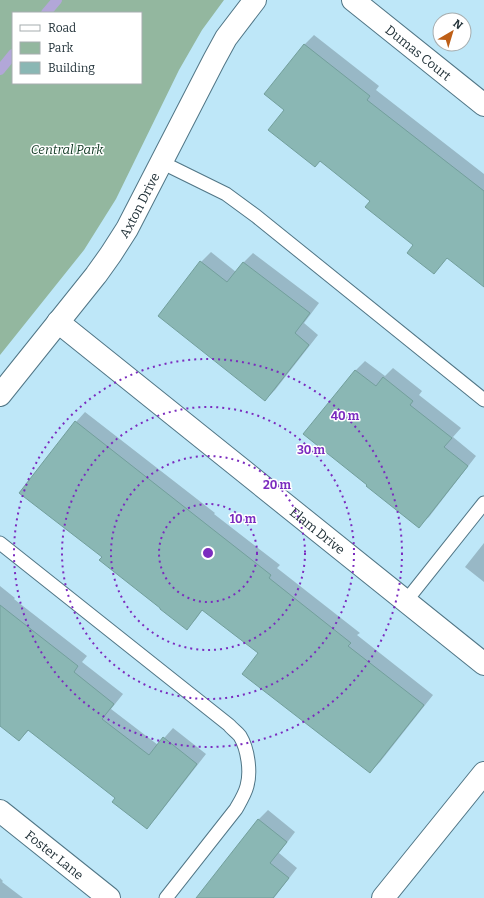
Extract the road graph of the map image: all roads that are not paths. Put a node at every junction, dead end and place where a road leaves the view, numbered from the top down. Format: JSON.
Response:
{"nodes":[{"id":1,"x":255,"y":0,"type":"edge"},
{"id":2,"x":353,"y":0,"type":"edge"},
{"id":3,"x":484,"y":105,"type":"edge"},
{"id":4,"x":161,"y":162,"type":"junction"},
{"id":5,"x":58,"y":322,"type":"junction"},
{"id":6,"x":0,"y":394,"type":"edge"},
{"id":7,"x":484,"y":400,"type":"edge"},
{"id":8,"x":484,"y":503,"type":"edge"},
{"id":9,"x":0,"y":543,"type":"edge"},
{"id":10,"x":406,"y":601,"type":"junction"},
{"id":11,"x":484,"y":664,"type":"edge"},
{"id":12,"x":484,"y":774,"type":"edge"},
{"id":13,"x":0,"y":811,"type":"edge"},
{"id":14,"x":109,"y":898,"type":"edge"},
{"id":15,"x":166,"y":898,"type":"edge"},
{"id":16,"x":383,"y":898,"type":"edge"}],
"edges":[{"from":1,"to":4,"type":"street","name":"Axton Drive"},
{"from":2,"to":3,"type":"street","name":"Dumas Court"},
{"from":4,"to":5,"type":"street","name":"Axton Drive"},
{"from":4,"to":7,"type":"lane"},
{"from":5,"to":6,"type":"street","name":"Axton Drive"},
{"from":5,"to":10,"type":"street","name":"Elam Drive"},
{"from":8,"to":10,"type":"lane"},
{"from":9,"to":15,"type":"lane"},
{"from":10,"to":11,"type":"street","name":"Elam Drive"},
{"from":12,"to":16,"type":"street"},
{"from":13,"to":14,"type":"street","name":"Foster Lane"}]}
